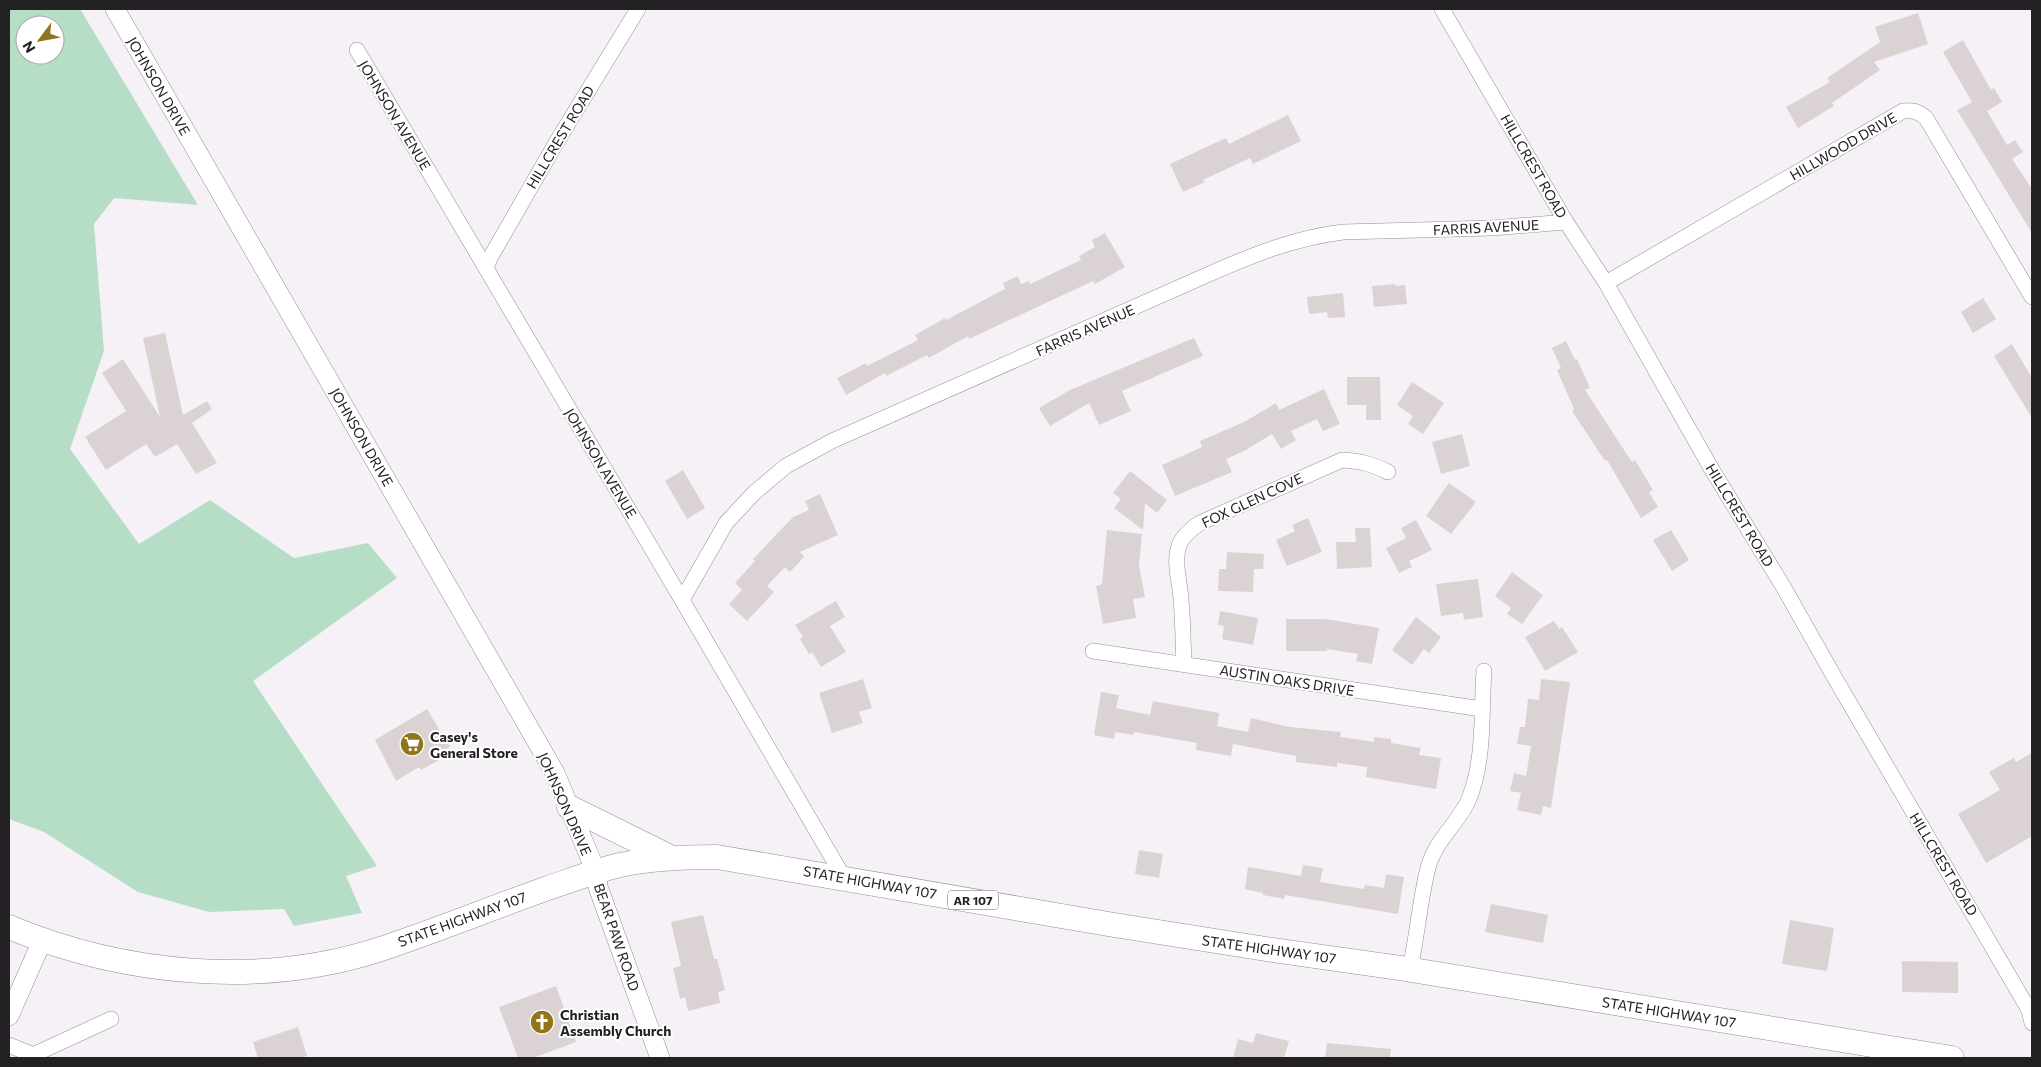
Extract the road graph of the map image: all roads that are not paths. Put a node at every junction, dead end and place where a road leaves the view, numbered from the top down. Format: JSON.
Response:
{"nodes":[{"id":1,"x":115,"y":9,"type":"edge"},
{"id":2,"x":638,"y":9,"type":"edge"},
{"id":3,"x":1442,"y":9,"type":"edge"},
{"id":4,"x":357,"y":50,"type":"dead end"},
{"id":5,"x":1566,"y":222,"type":"junction"},
{"id":6,"x":486,"y":268,"type":"junction"},
{"id":7,"x":1606,"y":283,"type":"junction"},
{"id":8,"x":2032,"y":297,"type":"edge"},
{"id":9,"x":1388,"y":472,"type":"dead end"},
{"id":10,"x":682,"y":600,"type":"junction"},
{"id":11,"x":1093,"y":650,"type":"dead end"},
{"id":12,"x":1184,"y":664,"type":"junction"},
{"id":13,"x":1484,"y":671,"type":"dead end"},
{"id":14,"x":1482,"y":709,"type":"junction"},
{"id":15,"x":569,"y":808,"type":"junction"},
{"id":16,"x":670,"y":858,"type":"junction"},
{"id":17,"x":596,"y":872,"type":"junction"},
{"id":18,"x":844,"y":878,"type":"junction"},
{"id":19,"x":9,"y":927,"type":"edge"},
{"id":20,"x":42,"y":941,"type":"junction"},
{"id":21,"x":1410,"y":969,"type":"junction"},
{"id":22,"x":9,"y":1016,"type":"edge"},
{"id":23,"x":111,"y":1019,"type":"dead end"},
{"id":24,"x":2032,"y":1023,"type":"edge"},
{"id":25,"x":9,"y":1045,"type":"edge"},
{"id":26,"x":660,"y":1058,"type":"edge"},
{"id":27,"x":1952,"y":1058,"type":"edge"}],
"edges":[{"from":1,"to":15,"type":"street","name":"JOHNSON DRIVE"},
{"from":2,"to":6,"type":"street","name":"HILLCREST ROAD"},
{"from":3,"to":5,"type":"street","name":"HILLCREST ROAD"},
{"from":4,"to":6,"type":"street","name":"JOHNSON AVENUE"},
{"from":5,"to":7,"type":"street","name":"HILLCREST ROAD"},
{"from":5,"to":10,"type":"street","name":"FARRIS AVENUE"},
{"from":6,"to":10,"type":"street","name":"JOHNSON AVENUE"},
{"from":7,"to":8,"type":"street","name":"HILLWOOD DRIVE"},
{"from":7,"to":24,"type":"street","name":"HILLCREST ROAD"},
{"from":9,"to":12,"type":"street","name":"FOX GLEN COVE"},
{"from":10,"to":18,"type":"street","name":"JOHNSON AVENUE"},
{"from":11,"to":12,"type":"street","name":"AUSTIN OAKS DRIVE"},
{"from":12,"to":14,"type":"street","name":"AUSTIN OAKS DRIVE"},
{"from":13,"to":14,"type":"street"},
{"from":14,"to":21,"type":"street"},
{"from":15,"to":16,"type":"main road"},
{"from":15,"to":17,"type":"street","name":"JOHNSON DRIVE"},
{"from":16,"to":17,"type":"main road","name":"STATE HIGHWAY 107","number":"AR 107"},
{"from":16,"to":18,"type":"main road","name":"STATE HIGHWAY 107","number":"AR 107"},
{"from":17,"to":20,"type":"main road","name":"STATE HIGHWAY 107","number":"AR 107"},
{"from":17,"to":26,"type":"street","name":"BEAR PAW ROAD"},
{"from":18,"to":21,"type":"main road","name":"STATE HIGHWAY 107","number":"AR 107"},
{"from":19,"to":20,"type":"main road","name":"STATE HIGHWAY 107","number":"AR 107"},
{"from":20,"to":22,"type":"street"},
{"from":21,"to":27,"type":"main road","name":"STATE HIGHWAY 107","number":"AR 107"},
{"from":23,"to":25,"type":"street"}]}
